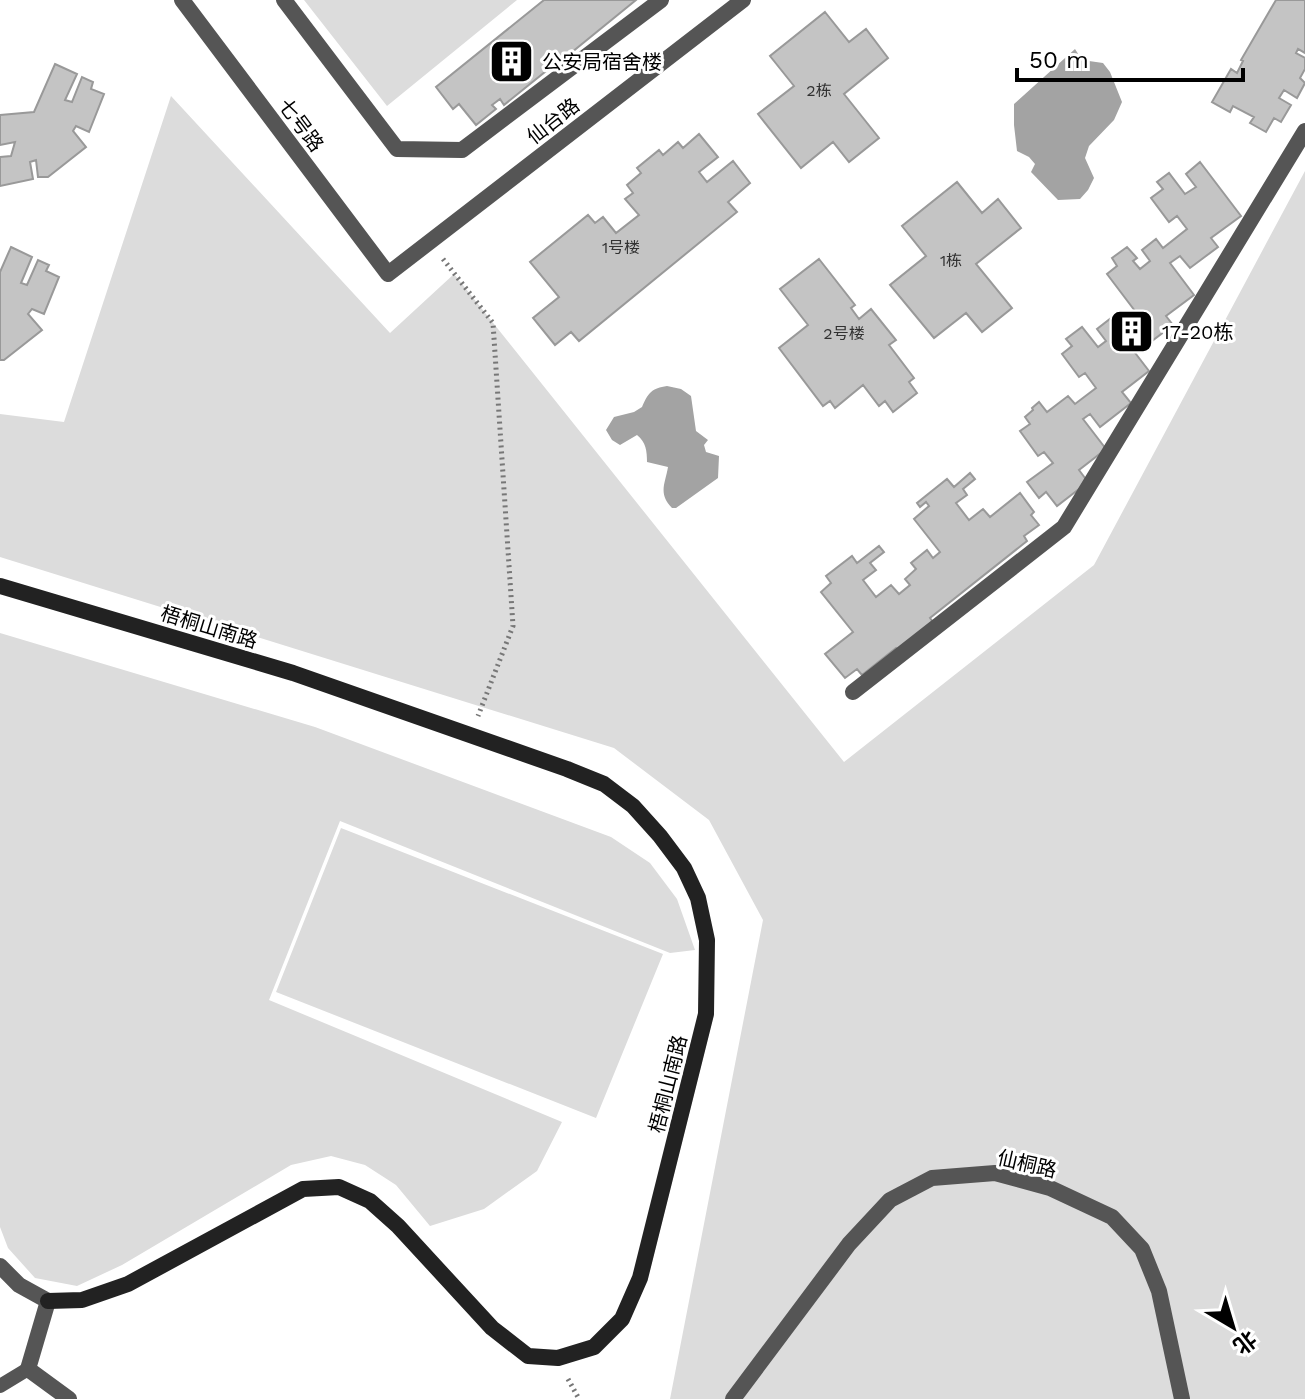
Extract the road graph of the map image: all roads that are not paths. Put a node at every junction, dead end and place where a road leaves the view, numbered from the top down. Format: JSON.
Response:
{"nodes":[{"id":1,"x":182,"y":0,"type":"edge"},
{"id":2,"x":284,"y":0,"type":"edge"},
{"id":3,"x":661,"y":0,"type":"edge"},
{"id":4,"x":743,"y":0,"type":"edge"},
{"id":5,"x":1305,"y":131,"type":"edge"},
{"id":6,"x":388,"y":274,"type":"joint"},
{"id":7,"x":0,"y":586,"type":"edge"},
{"id":8,"x":853,"y":692,"type":"dead end"},
{"id":9,"x":0,"y":1266,"type":"edge"},
{"id":10,"x":48,"y":1301,"type":"junction"},
{"id":11,"x":28,"y":1369,"type":"junction"},
{"id":12,"x":0,"y":1386,"type":"edge"},
{"id":13,"x":69,"y":1399,"type":"edge"},
{"id":14,"x":733,"y":1399,"type":"edge"},
{"id":15,"x":1182,"y":1399,"type":"edge"}],
"edges":[{"from":1,"to":6,"type":"street","name":"七号路"},
{"from":2,"to":3,"type":"street"},
{"from":4,"to":6,"type":"street","name":"仙台路"},
{"from":5,"to":8,"type":"street"},
{"from":7,"to":10,"type":"street","name":"梧桐山南路"},
{"from":9,"to":10,"type":"street"},
{"from":10,"to":11,"type":"street"},
{"from":11,"to":12,"type":"lane"},
{"from":11,"to":13,"type":"street"},
{"from":14,"to":15,"type":"street","name":"仙桐路"}]}
